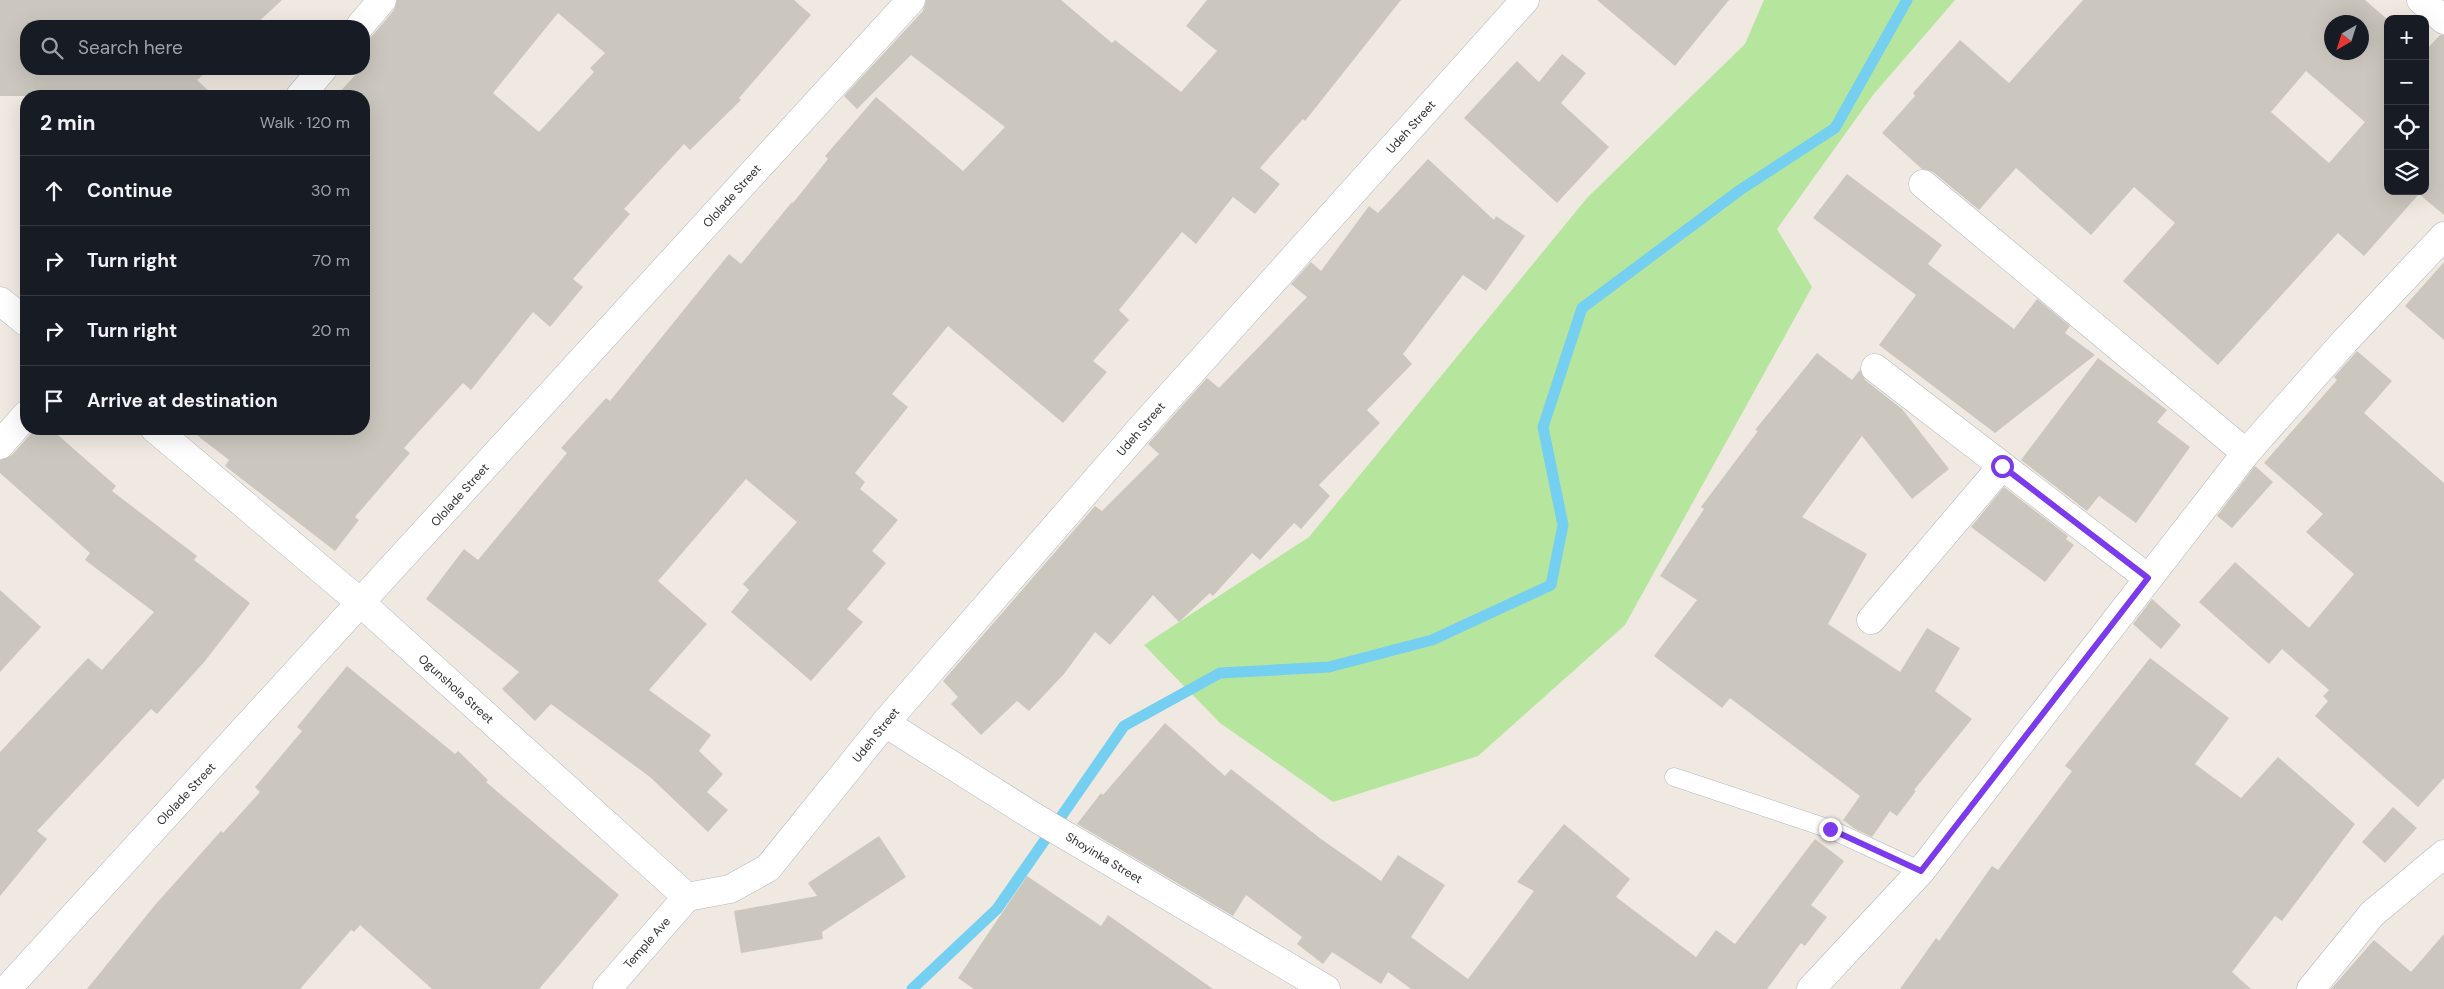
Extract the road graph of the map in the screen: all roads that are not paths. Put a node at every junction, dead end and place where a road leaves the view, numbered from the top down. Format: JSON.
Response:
{"nodes":[{"id":1,"x":382,"y":0,"type":"edge"},
{"id":2,"x":911,"y":0,"type":"edge"},
{"id":3,"x":1525,"y":0,"type":"edge"},
{"id":4,"x":2421,"y":0,"type":"edge"},
{"id":5,"x":365,"y":20,"type":"edge"},
{"id":6,"x":2444,"y":20,"type":"edge"},
{"id":7,"x":318,"y":75,"type":"edge"},
{"id":8,"x":305,"y":90,"type":"edge"},
{"id":9,"x":1923,"y":184,"type":"dead end"},
{"id":10,"x":2444,"y":236,"type":"edge"},
{"id":11,"x":0,"y":301,"type":"edge"},
{"id":12,"x":20,"y":317,"type":"edge"},
{"id":13,"x":1875,"y":368,"type":"dead end"},
{"id":14,"x":20,"y":422,"type":"edge"},
{"id":15,"x":162,"y":435,"type":"edge"},
{"id":16,"x":0,"y":445,"type":"edge"},
{"id":17,"x":2246,"y":453,"type":"junction"},
{"id":18,"x":2002,"y":466,"type":"junction"},
{"id":19,"x":2148,"y":578,"type":"junction"},
{"id":20,"x":361,"y":603,"type":"junction"},
{"id":21,"x":1871,"y":620,"type":"dead end"},
{"id":22,"x":885,"y":723,"type":"junction"},
{"id":23,"x":1674,"y":777,"type":"dead end"},
{"id":24,"x":2444,"y":854,"type":"edge"},
{"id":25,"x":1921,"y":871,"type":"junction"},
{"id":26,"x":687,"y":898,"type":"junction"},
{"id":27,"x":1319,"y":987,"type":"edge"},
{"id":28,"x":7,"y":989,"type":"edge"},
{"id":29,"x":607,"y":989,"type":"edge"},
{"id":30,"x":1810,"y":989,"type":"edge"},
{"id":31,"x":2312,"y":989,"type":"edge"}],
"edges":[{"from":1,"to":5,"type":"street"},
{"from":2,"to":20,"type":"street","name":"Ololade Street"},
{"from":3,"to":22,"type":"street","name":"Udeh Street"},
{"from":4,"to":6,"type":"street"},
{"from":7,"to":8,"type":"street"},
{"from":9,"to":17,"type":"street"},
{"from":10,"to":17,"type":"street"},
{"from":11,"to":12,"type":"street"},
{"from":13,"to":18,"type":"street"},
{"from":14,"to":16,"type":"street"},
{"from":15,"to":20,"type":"street","name":"Ogunshola Street"},
{"from":17,"to":19,"type":"street"},
{"from":18,"to":19,"type":"street"},
{"from":18,"to":21,"type":"street"},
{"from":19,"to":25,"type":"street"},
{"from":20,"to":26,"type":"street","name":"Ogunshola Street"},
{"from":20,"to":28,"type":"street","name":"Ololade Street"},
{"from":22,"to":26,"type":"street","name":"Udeh Street"},
{"from":22,"to":27,"type":"street","name":"Shoyinka Street"},
{"from":23,"to":25,"type":"lane"},
{"from":24,"to":31,"type":"street"},
{"from":25,"to":30,"type":"street"},
{"from":26,"to":29,"type":"street","name":"Temple Ave"}]}
